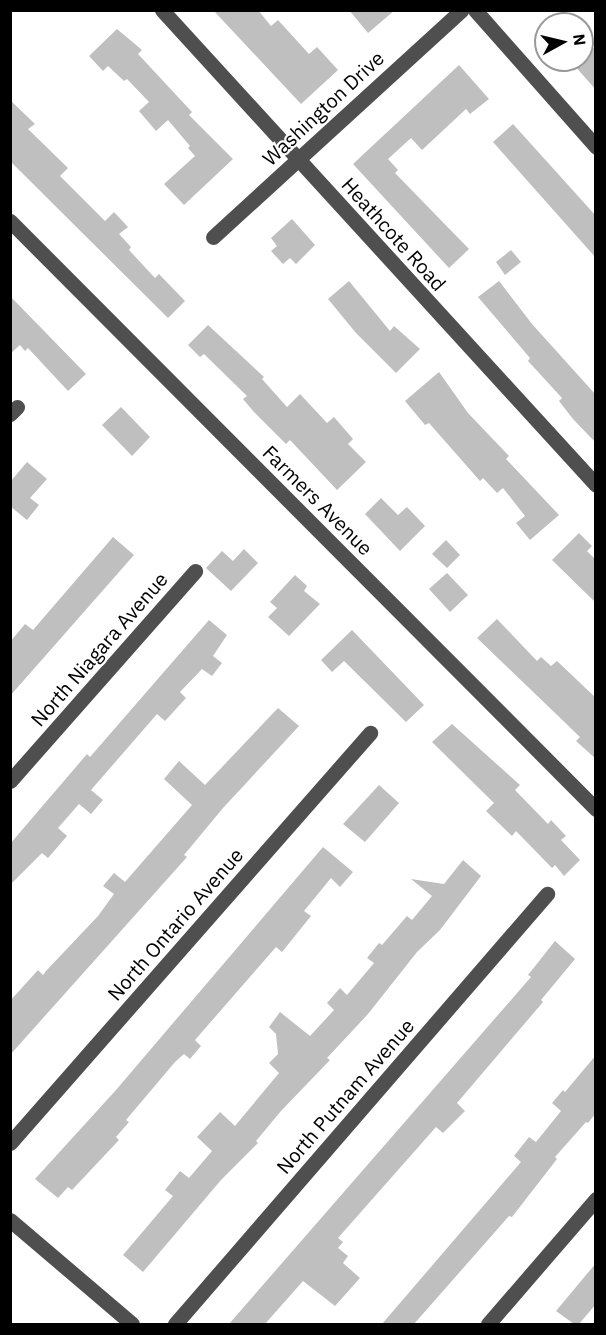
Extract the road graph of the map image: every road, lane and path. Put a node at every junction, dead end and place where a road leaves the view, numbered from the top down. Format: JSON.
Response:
{"nodes":[{"id":1,"x":162,"y":10,"type":"edge"},
{"id":2,"x":462,"y":10,"type":"edge"},
{"id":3,"x":475,"y":10,"type":"edge"},
{"id":4,"x":596,"y":147,"type":"edge"},
{"id":5,"x":299,"y":160,"type":"junction"},
{"id":6,"x":10,"y":221,"type":"edge"},
{"id":7,"x":213,"y":237,"type":"dead end"},
{"id":8,"x":596,"y":485,"type":"edge"},
{"id":9,"x":195,"y":571,"type":"dead end"},
{"id":10,"x":370,"y":733,"type":"dead end"},
{"id":11,"x":10,"y":781,"type":"edge"},
{"id":12,"x":596,"y":809,"type":"edge"},
{"id":13,"x":547,"y":894,"type":"dead end"},
{"id":14,"x":10,"y":1143,"type":"edge"},
{"id":15,"x":596,"y":1199,"type":"edge"},
{"id":16,"x":10,"y":1220,"type":"edge"},
{"id":17,"x":132,"y":1324,"type":"edge"},
{"id":18,"x":175,"y":1324,"type":"edge"},
{"id":19,"x":488,"y":1324,"type":"edge"}],
"edges":[{"from":1,"to":5,"type":"street","name":"Heathcote Road"},
{"from":2,"to":5,"type":"street","name":"Washington Drive"},
{"from":3,"to":4,"type":"street"},
{"from":5,"to":7,"type":"street","name":"Washington Drive"},
{"from":5,"to":8,"type":"street","name":"Heathcote Road"},
{"from":6,"to":12,"type":"street","name":"Farmers Avenue"},
{"from":9,"to":11,"type":"street","name":"North Niagara Avenue"},
{"from":10,"to":14,"type":"street","name":"North Ontario Avenue"},
{"from":13,"to":18,"type":"street","name":"North Putnam Avenue"},
{"from":15,"to":19,"type":"street"},
{"from":16,"to":17,"type":"street"}]}
